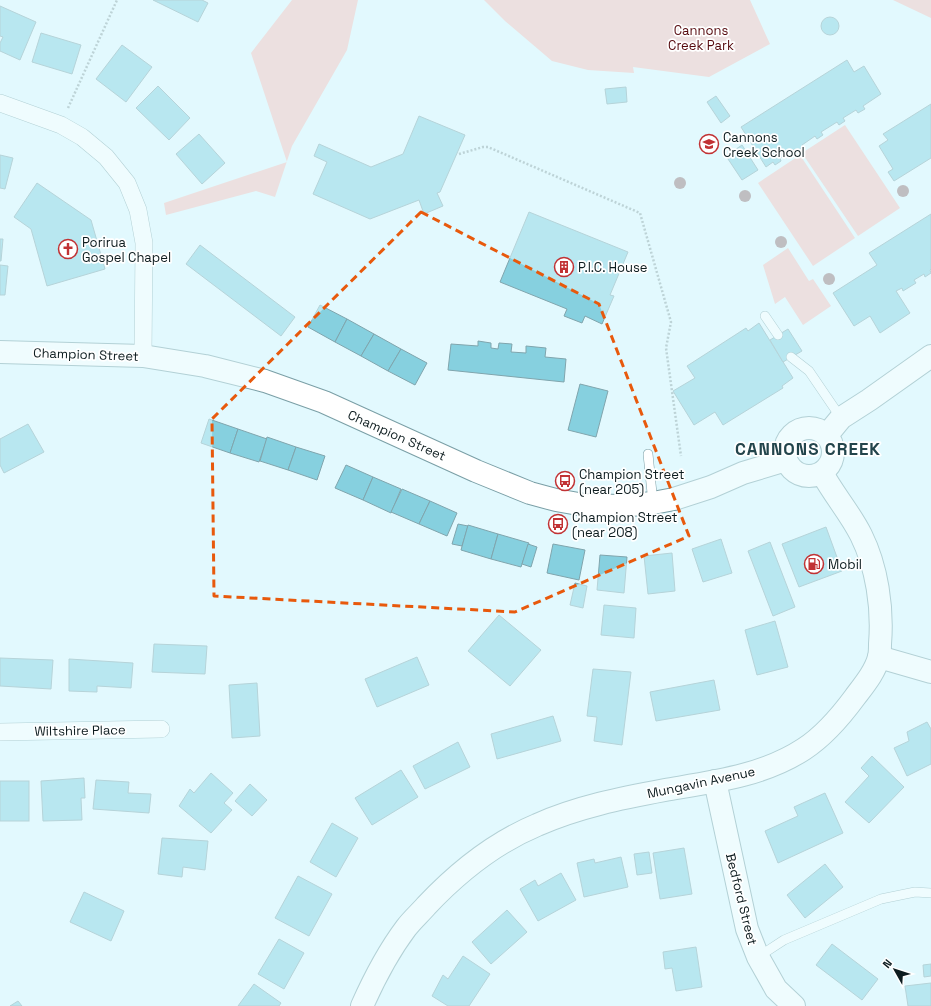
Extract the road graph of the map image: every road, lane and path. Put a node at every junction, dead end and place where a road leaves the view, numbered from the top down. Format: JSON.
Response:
{"nodes":[{"id":1,"x":117,"y":0,"type":"edge"},
{"id":2,"x":0,"y":103,"type":"edge"},
{"id":3,"x":61,"y":125,"type":"junction"},
{"id":4,"x":459,"y":154,"type":"dead end"},
{"id":5,"x":765,"y":316,"type":"dead end"},
{"id":6,"x":778,"y":335,"type":"dead end"},
{"id":7,"x":0,"y":352,"type":"edge"},
{"id":8,"x":143,"y":356,"type":"junction"},
{"id":9,"x":931,"y":356,"type":"edge"},
{"id":10,"x":792,"y":357,"type":"dead end"},
{"id":11,"x":840,"y":418,"type":"junction"},
{"id":12,"x":827,"y":435,"type":"junction"},
{"id":13,"x":648,"y":454,"type":"dead end"},
{"id":14,"x":680,"y":456,"type":"dead end"},
{"id":15,"x":786,"y":460,"type":"junction"},
{"id":16,"x":822,"y":473,"type":"junction"},
{"id":17,"x":653,"y":503,"type":"junction"},
{"id":18,"x":880,"y":657,"type":"junction"},
{"id":19,"x":931,"y":672,"type":"edge"},
{"id":20,"x":161,"y":729,"type":"dead end"},
{"id":21,"x":0,"y":732,"type":"edge"},
{"id":22,"x":715,"y":781,"type":"junction"},
{"id":23,"x":931,"y":893,"type":"edge"},
{"id":24,"x":758,"y":957,"type":"junction"},
{"id":25,"x":362,"y":1006,"type":"edge"},
{"id":26,"x":794,"y":1006,"type":"edge"}],
"edges":[{"from":1,"to":3,"type":"path"},
{"from":2,"to":3,"type":"street"},
{"from":3,"to":8,"type":"street"},
{"from":4,"to":14,"type":"path"},
{"from":5,"to":6,"type":"lane"},
{"from":7,"to":8,"type":"main road","name":"Champion Street"},
{"from":8,"to":17,"type":"main road","name":"Champion Street"},
{"from":9,"to":11,"type":"main road"},
{"from":10,"to":11,"type":"lane"},
{"from":11,"to":12,"type":"main road"},
{"from":12,"to":15,"type":"main road"},
{"from":12,"to":16,"type":"main road"},
{"from":13,"to":17,"type":"lane"},
{"from":15,"to":16,"type":"main road"},
{"from":15,"to":17,"type":"main road","name":"Champion Street"},
{"from":16,"to":18,"type":"main road","name":"Mungavin Avenue"},
{"from":18,"to":19,"type":"main road"},
{"from":18,"to":22,"type":"main road","name":"Mungavin Avenue"},
{"from":20,"to":21,"type":"street","name":"Wiltshire Place"},
{"from":22,"to":24,"type":"main road","name":"Bedford Street"},
{"from":22,"to":25,"type":"main road","name":"Mungavin Avenue"},
{"from":23,"to":24,"type":"lane"},
{"from":24,"to":26,"type":"main road","name":"Bedford Street"}]}
